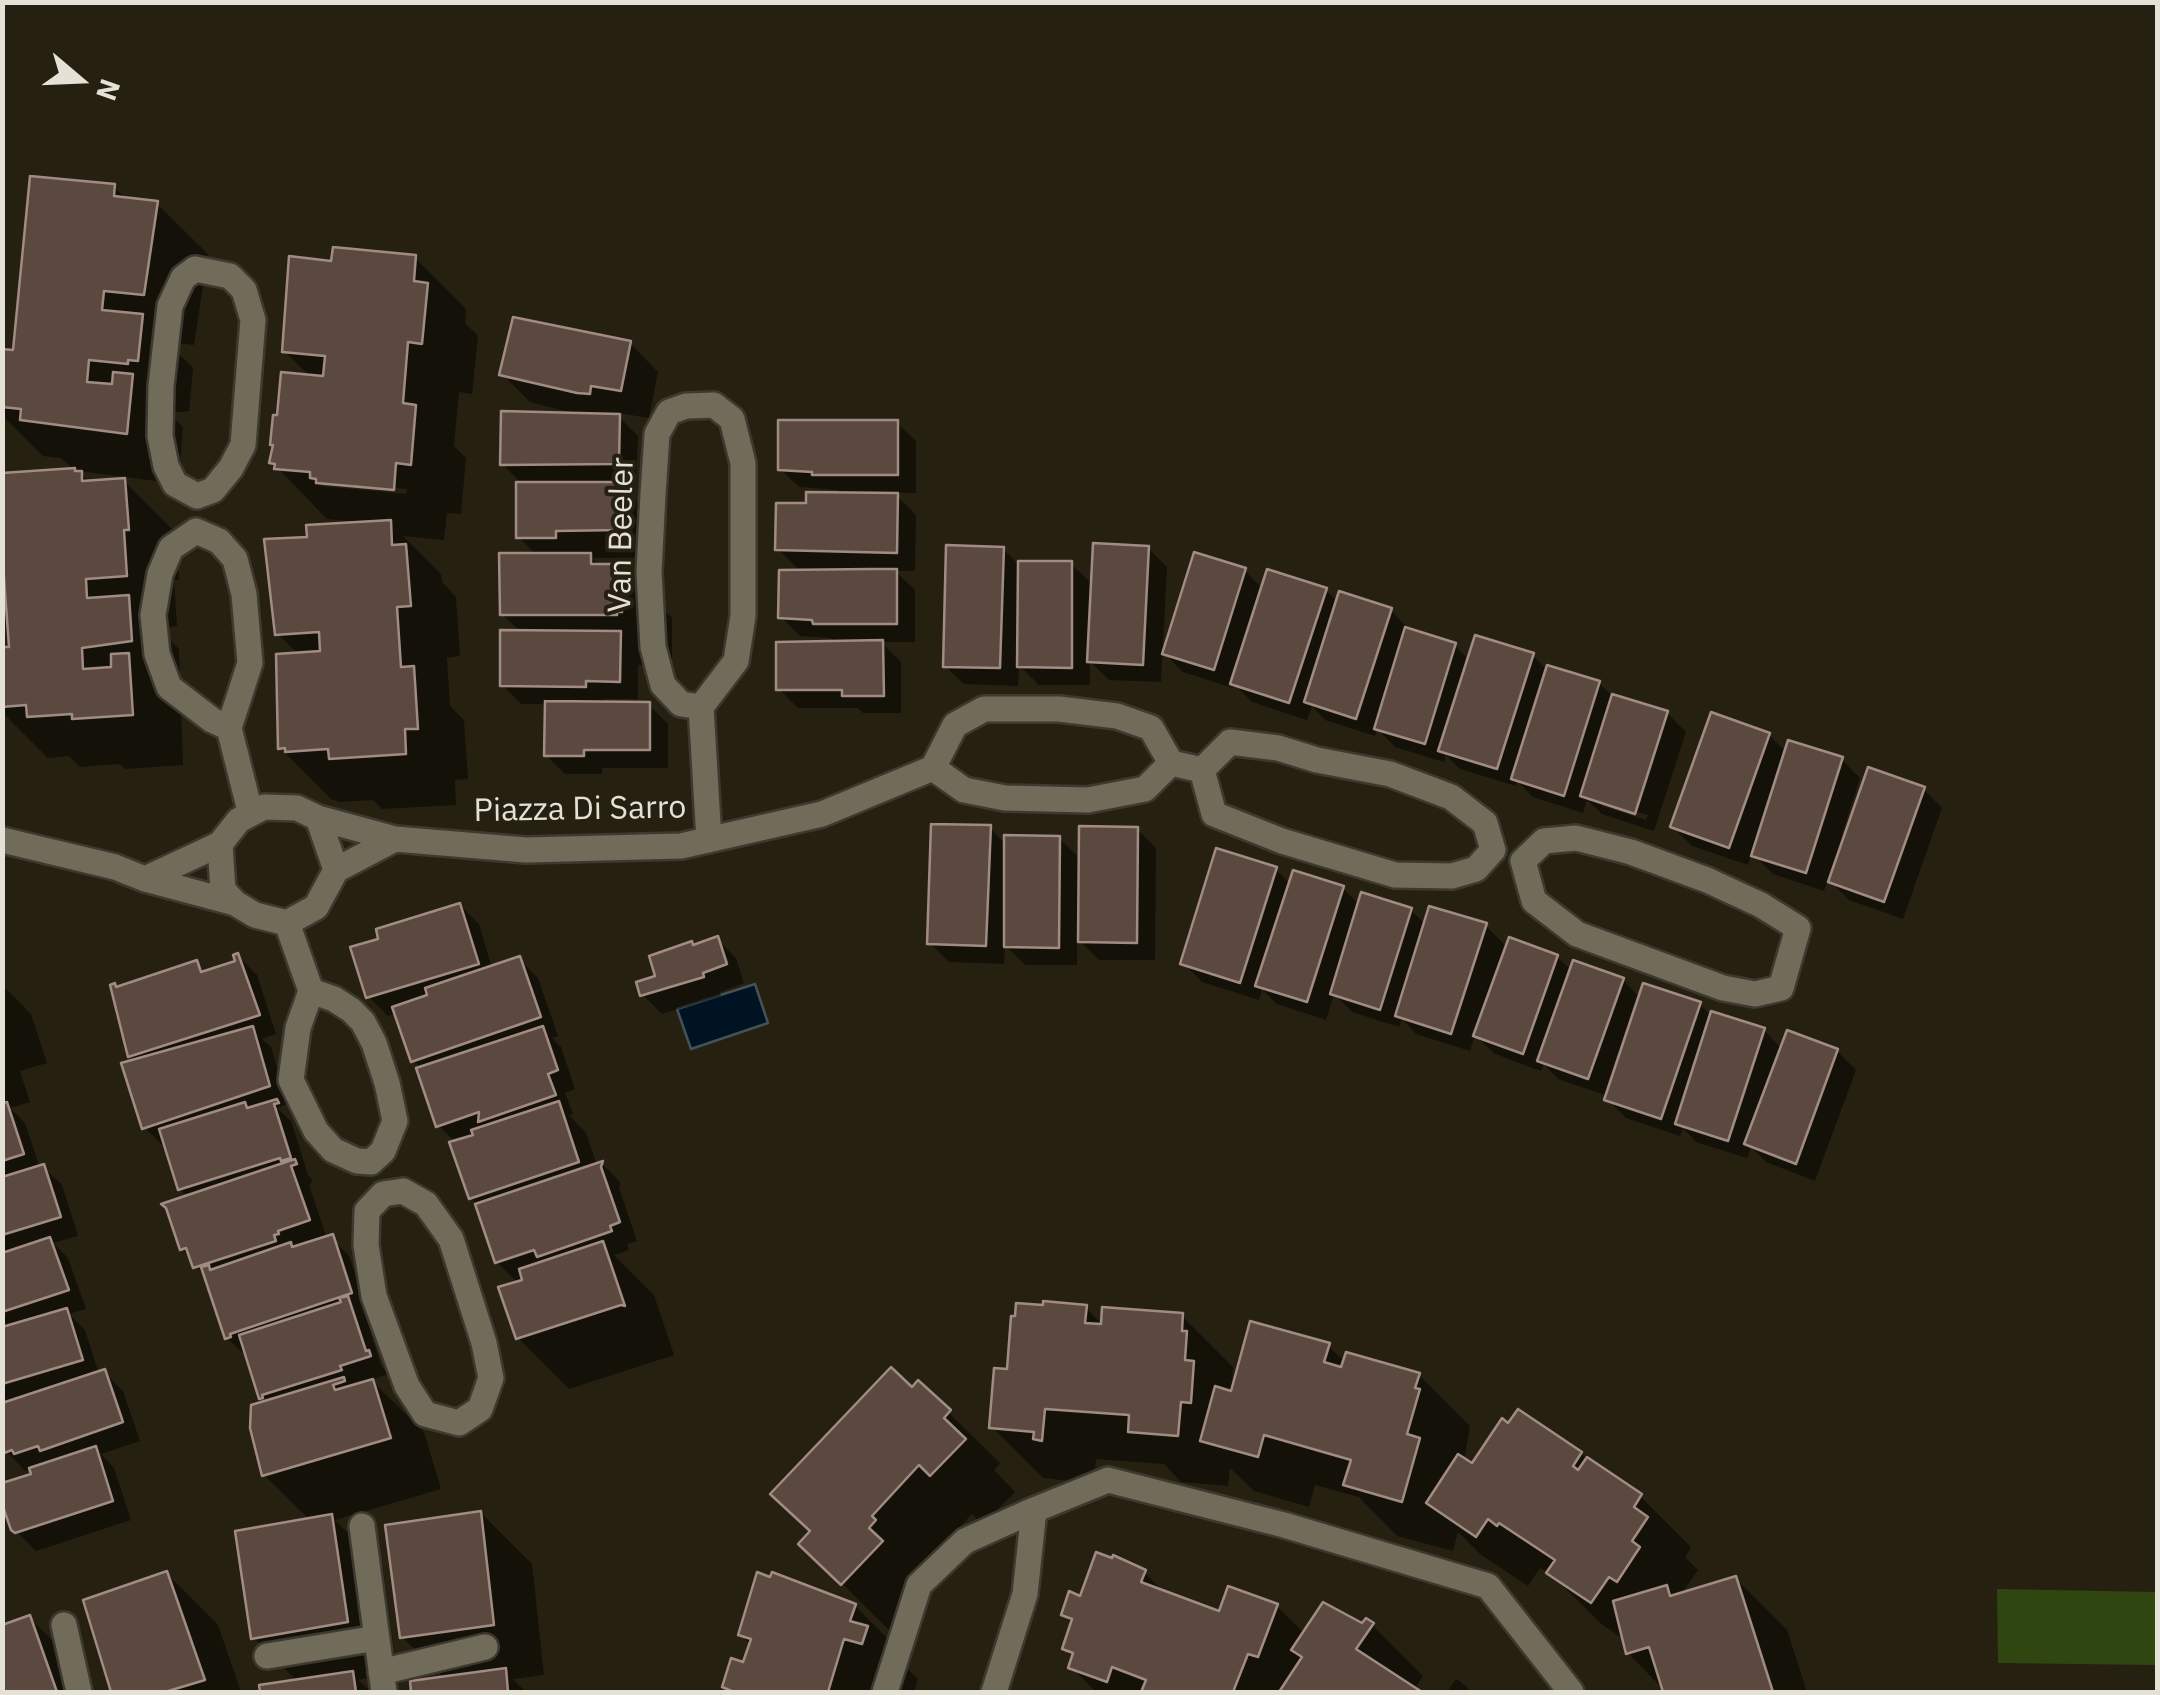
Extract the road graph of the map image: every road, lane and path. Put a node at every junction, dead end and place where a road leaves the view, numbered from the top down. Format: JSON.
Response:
{"nodes":[{"id":1,"x":197,"y":496,"type":"junction"},
{"id":2,"x":196,"y":532,"type":"junction"},
{"id":3,"x":701,"y":707,"type":"junction"},
{"id":4,"x":229,"y":728,"type":"junction"},
{"id":5,"x":1172,"y":763,"type":"junction"},
{"id":6,"x":933,"y":768,"type":"junction"},
{"id":7,"x":1202,"y":770,"type":"junction"},
{"id":8,"x":250,"y":812,"type":"junction"},
{"id":9,"x":318,"y":818,"type":"junction"},
{"id":10,"x":396,"y":838,"type":"junction"},
{"id":11,"x":2,"y":840,"type":"edge"},
{"id":12,"x":710,"y":840,"type":"junction"},
{"id":13,"x":220,"y":844,"type":"junction"},
{"id":14,"x":1494,"y":850,"type":"junction"},
{"id":15,"x":1523,"y":860,"type":"junction"},
{"id":16,"x":336,"y":870,"type":"junction"},
{"id":17,"x":145,"y":879,"type":"junction"},
{"id":18,"x":234,"y":903,"type":"junction"},
{"id":19,"x":287,"y":922,"type":"junction"},
{"id":20,"x":311,"y":991,"type":"junction"},
{"id":21,"x":371,"y":1162,"type":"junction"},
{"id":22,"x":384,"y":1194,"type":"junction"},
{"id":23,"x":1034,"y":1510,"type":"junction"},
{"id":24,"x":362,"y":1526,"type":"dead end"},
{"id":25,"x":64,"y":1624,"type":"dead end"},
{"id":26,"x":377,"y":1638,"type":"junction"},
{"id":27,"x":486,"y":1647,"type":"dead end"},
{"id":28,"x":268,"y":1656,"type":"dead end"},
{"id":29,"x":383,"y":1682,"type":"edge"},
{"id":30,"x":80,"y":1692,"type":"edge"},
{"id":31,"x":886,"y":1692,"type":"edge"},
{"id":32,"x":994,"y":1692,"type":"edge"},
{"id":33,"x":1571,"y":1692,"type":"edge"}],
"edges":[{"from":1,"to":1,"type":"street"},
{"from":1,"to":2,"type":"street"},
{"from":2,"to":4,"type":"street"},
{"from":2,"to":4,"type":"street"},
{"from":3,"to":3,"type":"street","name":"Van Beeler"},
{"from":3,"to":12,"type":"street"},
{"from":4,"to":8,"type":"street"},
{"from":5,"to":6,"type":"street"},
{"from":5,"to":6,"type":"street"},
{"from":5,"to":7,"type":"street"},
{"from":6,"to":12,"type":"street","name":"Piazza Di Sarro"},
{"from":7,"to":14,"type":"street"},
{"from":7,"to":14,"type":"street"},
{"from":8,"to":9,"type":"street"},
{"from":8,"to":13,"type":"street"},
{"from":9,"to":10,"type":"street","name":"Piazza Di Sarro"},
{"from":9,"to":16,"type":"street"},
{"from":10,"to":12,"type":"street","name":"Piazza Di Sarro"},
{"from":10,"to":16,"type":"street"},
{"from":11,"to":17,"type":"street"},
{"from":13,"to":17,"type":"street"},
{"from":13,"to":18,"type":"street"},
{"from":14,"to":15,"type":"street"},
{"from":15,"to":15,"type":"street"},
{"from":16,"to":19,"type":"street"},
{"from":17,"to":18,"type":"street"},
{"from":18,"to":19,"type":"street"},
{"from":19,"to":20,"type":"street"},
{"from":20,"to":21,"type":"street"},
{"from":20,"to":21,"type":"street"},
{"from":21,"to":22,"type":"street"},
{"from":22,"to":22,"type":"street"},
{"from":23,"to":31,"type":"street"},
{"from":23,"to":32,"type":"street"},
{"from":23,"to":33,"type":"street"},
{"from":24,"to":26,"type":"street"},
{"from":25,"to":30,"type":"street"},
{"from":26,"to":28,"type":"street"},
{"from":26,"to":29,"type":"street"},
{"from":27,"to":29,"type":"street"}]}
